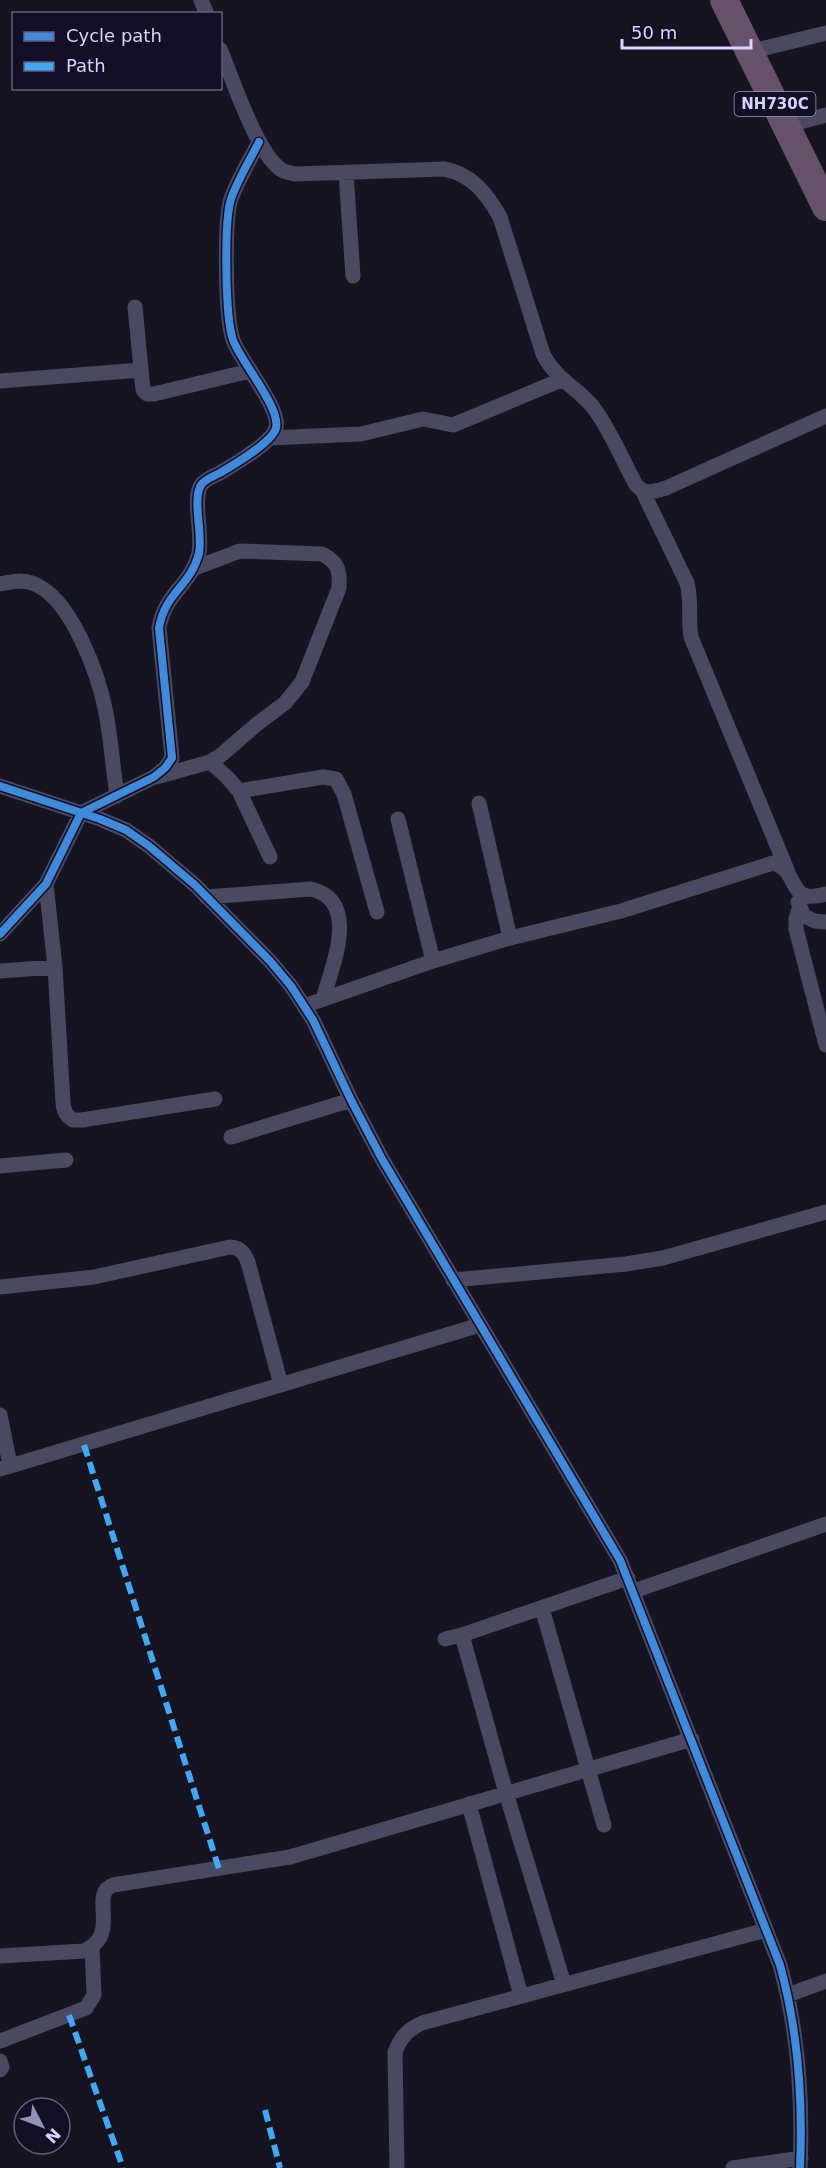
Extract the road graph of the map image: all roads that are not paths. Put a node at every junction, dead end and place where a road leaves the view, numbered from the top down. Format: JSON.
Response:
{"nodes":[{"id":1,"x":724,"y":0,"type":"edge"},
{"id":2,"x":826,"y":33,"type":"edge"},
{"id":3,"x":749,"y":52,"type":"junction"},
{"id":4,"x":222,"y":54,"type":"edge"},
{"id":5,"x":826,"y":115,"type":"edge"},
{"id":6,"x":785,"y":126,"type":"junction"},
{"id":7,"x":259,"y":142,"type":"junction"},
{"id":8,"x":346,"y":173,"type":"junction"},
{"id":9,"x":826,"y":207,"type":"edge"},
{"id":10,"x":353,"y":276,"type":"dead end"},
{"id":11,"x":135,"y":307,"type":"dead end"},
{"id":12,"x":141,"y":370,"type":"junction"},
{"id":13,"x":250,"y":371,"type":"junction"},
{"id":14,"x":561,"y":380,"type":"junction"},
{"id":15,"x":0,"y":381,"type":"edge"},
{"id":16,"x":826,"y":416,"type":"edge"},
{"id":17,"x":269,"y":438,"type":"junction"},
{"id":18,"x":643,"y":492,"type":"junction"},
{"id":19,"x":195,"y":568,"type":"junction"},
{"id":20,"x":0,"y":584,"type":"edge"},
{"id":21,"x":210,"y":762,"type":"junction"},
{"id":22,"x":154,"y":777,"type":"junction"},
{"id":23,"x":5,"y":791,"type":"edge"},
{"id":24,"x":239,"y":791,"type":"junction"},
{"id":25,"x":117,"y":796,"type":"junction"},
{"id":26,"x":479,"y":803,"type":"dead end"},
{"id":27,"x":81,"y":813,"type":"junction"},
{"id":28,"x":398,"y":819,"type":"dead end"},
{"id":29,"x":270,"y":857,"type":"dead end"},
{"id":30,"x":788,"y":872,"type":"junction"},
{"id":31,"x":46,"y":884,"type":"junction"},
{"id":32,"x":794,"y":887,"type":"junction"},
{"id":33,"x":826,"y":894,"type":"edge"},
{"id":34,"x":206,"y":897,"type":"junction"},
{"id":35,"x":799,"y":909,"type":"junction"},
{"id":36,"x":377,"y":912,"type":"dead end"},
{"id":37,"x":826,"y":922,"type":"edge"},
{"id":38,"x":0,"y":934,"type":"edge"},
{"id":39,"x":510,"y":938,"type":"junction"},
{"id":40,"x":434,"y":961,"type":"junction"},
{"id":41,"x":55,"y":967,"type":"junction"},
{"id":42,"x":0,"y":971,"type":"edge"},
{"id":43,"x":323,"y":999,"type":"junction"},
{"id":44,"x":304,"y":1006,"type":"junction"},
{"id":45,"x":826,"y":1046,"type":"edge"},
{"id":46,"x":215,"y":1099,"type":"dead end"},
{"id":47,"x":351,"y":1100,"type":"junction"},
{"id":48,"x":231,"y":1137,"type":"dead end"},
{"id":49,"x":66,"y":1160,"type":"dead end"},
{"id":50,"x":0,"y":1166,"type":"edge"},
{"id":51,"x":826,"y":1212,"type":"edge"},
{"id":52,"x":453,"y":1280,"type":"junction"},
{"id":53,"x":0,"y":1287,"type":"edge"},
{"id":54,"x":480,"y":1325,"type":"junction"},
{"id":55,"x":281,"y":1385,"type":"junction"},
{"id":56,"x":0,"y":1415,"type":"edge"},
{"id":57,"x":5,"y":1467,"type":"edge"},
{"id":58,"x":826,"y":1524,"type":"edge"},
{"id":59,"x":631,"y":1584,"type":"junction"},
{"id":60,"x":542,"y":1608,"type":"junction"},
{"id":61,"x":462,"y":1635,"type":"junction"},
{"id":62,"x":445,"y":1639,"type":"dead end"},
{"id":63,"x":692,"y":1739,"type":"junction"},
{"id":64,"x":589,"y":1769,"type":"junction"},
{"id":65,"x":506,"y":1793,"type":"junction"},
{"id":66,"x":469,"y":1804,"type":"junction"},
{"id":67,"x":604,"y":1825,"type":"dead end"},
{"id":68,"x":766,"y":1930,"type":"junction"},
{"id":69,"x":92,"y":1947,"type":"junction"},
{"id":70,"x":0,"y":1956,"type":"edge"},
{"id":71,"x":564,"y":1984,"type":"junction"},
{"id":72,"x":823,"y":1985,"type":"edge"},
{"id":73,"x":788,"y":1995,"type":"junction"},
{"id":74,"x":521,"y":1996,"type":"junction"},
{"id":75,"x":0,"y":2041,"type":"edge"},
{"id":76,"x":0,"y":2061,"type":"edge"},
{"id":77,"x":0,"y":2070,"type":"edge"},
{"id":78,"x":801,"y":2163,"type":"edge"},
{"id":79,"x":397,"y":2168,"type":"edge"},
{"id":80,"x":733,"y":2168,"type":"edge"}],
"edges":[{"from":1,"to":3,"type":"highway","number":"NH730C"},
{"from":2,"to":3,"type":"street"},
{"from":3,"to":6,"type":"highway","number":"NH730C"},
{"from":4,"to":7,"type":"street"},
{"from":5,"to":6,"type":"street"},
{"from":6,"to":9,"type":"highway","number":"NH730C"},
{"from":7,"to":8,"type":"street"},
{"from":7,"to":13,"type":"street"},
{"from":8,"to":10,"type":"street"},
{"from":8,"to":14,"type":"street"},
{"from":11,"to":12,"type":"street"},
{"from":12,"to":13,"type":"street"},
{"from":12,"to":15,"type":"street"},
{"from":13,"to":17,"type":"street"},
{"from":14,"to":17,"type":"street"},
{"from":14,"to":18,"type":"street"},
{"from":16,"to":18,"type":"street"},
{"from":17,"to":19,"type":"street"},
{"from":18,"to":30,"type":"street"},
{"from":19,"to":21,"type":"street"},
{"from":19,"to":22,"type":"street"},
{"from":20,"to":25,"type":"street"},
{"from":21,"to":22,"type":"street"},
{"from":21,"to":24,"type":"street"},
{"from":22,"to":25,"type":"street"},
{"from":23,"to":27,"type":"street"},
{"from":24,"to":29,"type":"street"},
{"from":24,"to":36,"type":"street"},
{"from":25,"to":27,"type":"street"},
{"from":26,"to":39,"type":"street"},
{"from":27,"to":31,"type":"street"},
{"from":27,"to":34,"type":"street"},
{"from":28,"to":40,"type":"street"},
{"from":30,"to":32,"type":"street"},
{"from":30,"to":39,"type":"street"},
{"from":31,"to":38,"type":"street"},
{"from":31,"to":41,"type":"street"},
{"from":32,"to":33,"type":"street"},
{"from":32,"to":35,"type":"street"},
{"from":34,"to":43,"type":"street"},
{"from":34,"to":44,"type":"street"},
{"from":35,"to":37,"type":"street"},
{"from":35,"to":45,"type":"street"},
{"from":39,"to":40,"type":"street"},
{"from":40,"to":43,"type":"street"},
{"from":41,"to":42,"type":"street"},
{"from":41,"to":46,"type":"street"},
{"from":43,"to":44,"type":"street"},
{"from":44,"to":47,"type":"street"},
{"from":47,"to":48,"type":"street"},
{"from":47,"to":52,"type":"street"},
{"from":49,"to":50,"type":"street"},
{"from":51,"to":52,"type":"street"},
{"from":52,"to":54,"type":"street"},
{"from":53,"to":55,"type":"street"},
{"from":54,"to":55,"type":"street"},
{"from":54,"to":59,"type":"street"},
{"from":55,"to":57,"type":"street"},
{"from":56,"to":57,"type":"street"},
{"from":58,"to":59,"type":"street"},
{"from":59,"to":60,"type":"street"},
{"from":59,"to":63,"type":"street"},
{"from":60,"to":61,"type":"street"},
{"from":60,"to":64,"type":"street"},
{"from":61,"to":62,"type":"street"},
{"from":61,"to":65,"type":"street"},
{"from":63,"to":64,"type":"street"},
{"from":63,"to":68,"type":"street"},
{"from":64,"to":65,"type":"street"},
{"from":64,"to":67,"type":"street"},
{"from":65,"to":66,"type":"street"},
{"from":65,"to":71,"type":"street"},
{"from":66,"to":69,"type":"street"},
{"from":66,"to":74,"type":"street"},
{"from":68,"to":71,"type":"street"},
{"from":68,"to":73,"type":"street"},
{"from":69,"to":70,"type":"street"},
{"from":69,"to":75,"type":"street"},
{"from":71,"to":74,"type":"street"},
{"from":72,"to":73,"type":"street"},
{"from":73,"to":78,"type":"street"},
{"from":74,"to":79,"type":"street"},
{"from":76,"to":77,"type":"street"},
{"from":78,"to":80,"type":"street"}]}
